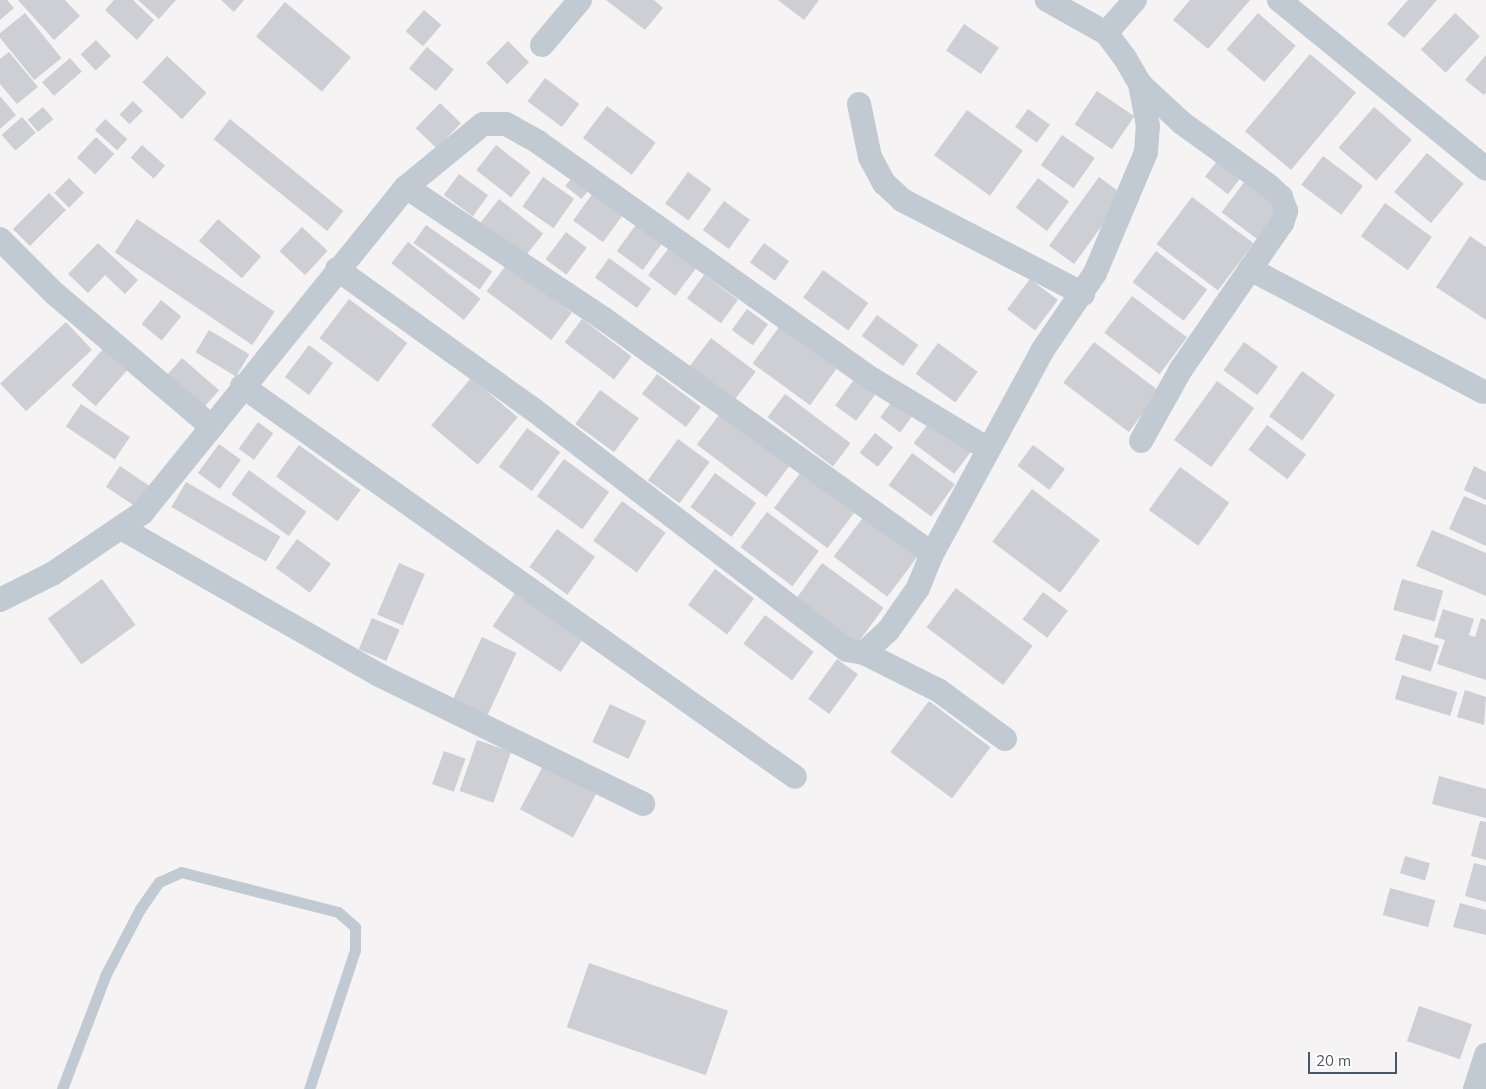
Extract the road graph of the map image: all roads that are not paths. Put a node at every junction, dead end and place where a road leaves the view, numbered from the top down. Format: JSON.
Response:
{"nodes":[{"id":1,"x":580,"y":0,"type":"edge"},
{"id":2,"x":1047,"y":0,"type":"edge"},
{"id":3,"x":1135,"y":0,"type":"edge"},
{"id":4,"x":1280,"y":0,"type":"edge"},
{"id":5,"x":1106,"y":33,"type":"junction"},
{"id":6,"x":542,"y":45,"type":"dead end"},
{"id":7,"x":1140,"y":84,"type":"junction"},
{"id":8,"x":858,"y":104,"type":"dead end"},
{"id":9,"x":1486,"y":169,"type":"edge"},
{"id":10,"x":406,"y":187,"type":"junction"},
{"id":11,"x":0,"y":239,"type":"edge"},
{"id":12,"x":337,"y":269,"type":"junction"},
{"id":13,"x":1250,"y":269,"type":"junction"},
{"id":14,"x":1083,"y":294,"type":"junction"},
{"id":15,"x":242,"y":386,"type":"junction"},
{"id":16,"x":1483,"y":392,"type":"dead end"},
{"id":17,"x":212,"y":427,"type":"junction"},
{"id":18,"x":1141,"y":441,"type":"dead end"},
{"id":19,"x":988,"y":449,"type":"junction"},
{"id":20,"x":123,"y":529,"type":"junction"},
{"id":21,"x":932,"y":554,"type":"junction"},
{"id":22,"x":0,"y":600,"type":"edge"},
{"id":23,"x":864,"y":653,"type":"junction"},
{"id":24,"x":1004,"y":739,"type":"dead end"},
{"id":25,"x":795,"y":777,"type":"dead end"},
{"id":26,"x":643,"y":804,"type":"dead end"},
{"id":27,"x":1486,"y":1055,"type":"edge"},
{"id":28,"x":62,"y":1089,"type":"edge"},
{"id":29,"x":309,"y":1089,"type":"edge"},
{"id":30,"x":1475,"y":1089,"type":"edge"}],
"edges":[{"from":1,"to":6,"type":"street"},
{"from":2,"to":5,"type":"street"},
{"from":3,"to":5,"type":"street"},
{"from":4,"to":9,"type":"street"},
{"from":5,"to":7,"type":"street"},
{"from":7,"to":13,"type":"street"},
{"from":7,"to":14,"type":"street"},
{"from":8,"to":14,"type":"street"},
{"from":10,"to":12,"type":"street"},
{"from":10,"to":19,"type":"street"},
{"from":10,"to":21,"type":"street"},
{"from":11,"to":17,"type":"street"},
{"from":12,"to":15,"type":"street"},
{"from":12,"to":23,"type":"street"},
{"from":13,"to":16,"type":"street"},
{"from":13,"to":18,"type":"street"},
{"from":14,"to":19,"type":"street"},
{"from":15,"to":17,"type":"street"},
{"from":15,"to":25,"type":"street"},
{"from":17,"to":20,"type":"street"},
{"from":19,"to":21,"type":"street"},
{"from":20,"to":22,"type":"street"},
{"from":20,"to":26,"type":"street"},
{"from":21,"to":23,"type":"street"},
{"from":23,"to":24,"type":"street"},
{"from":27,"to":30,"type":"street"},
{"from":28,"to":29,"type":"lane"}]}
